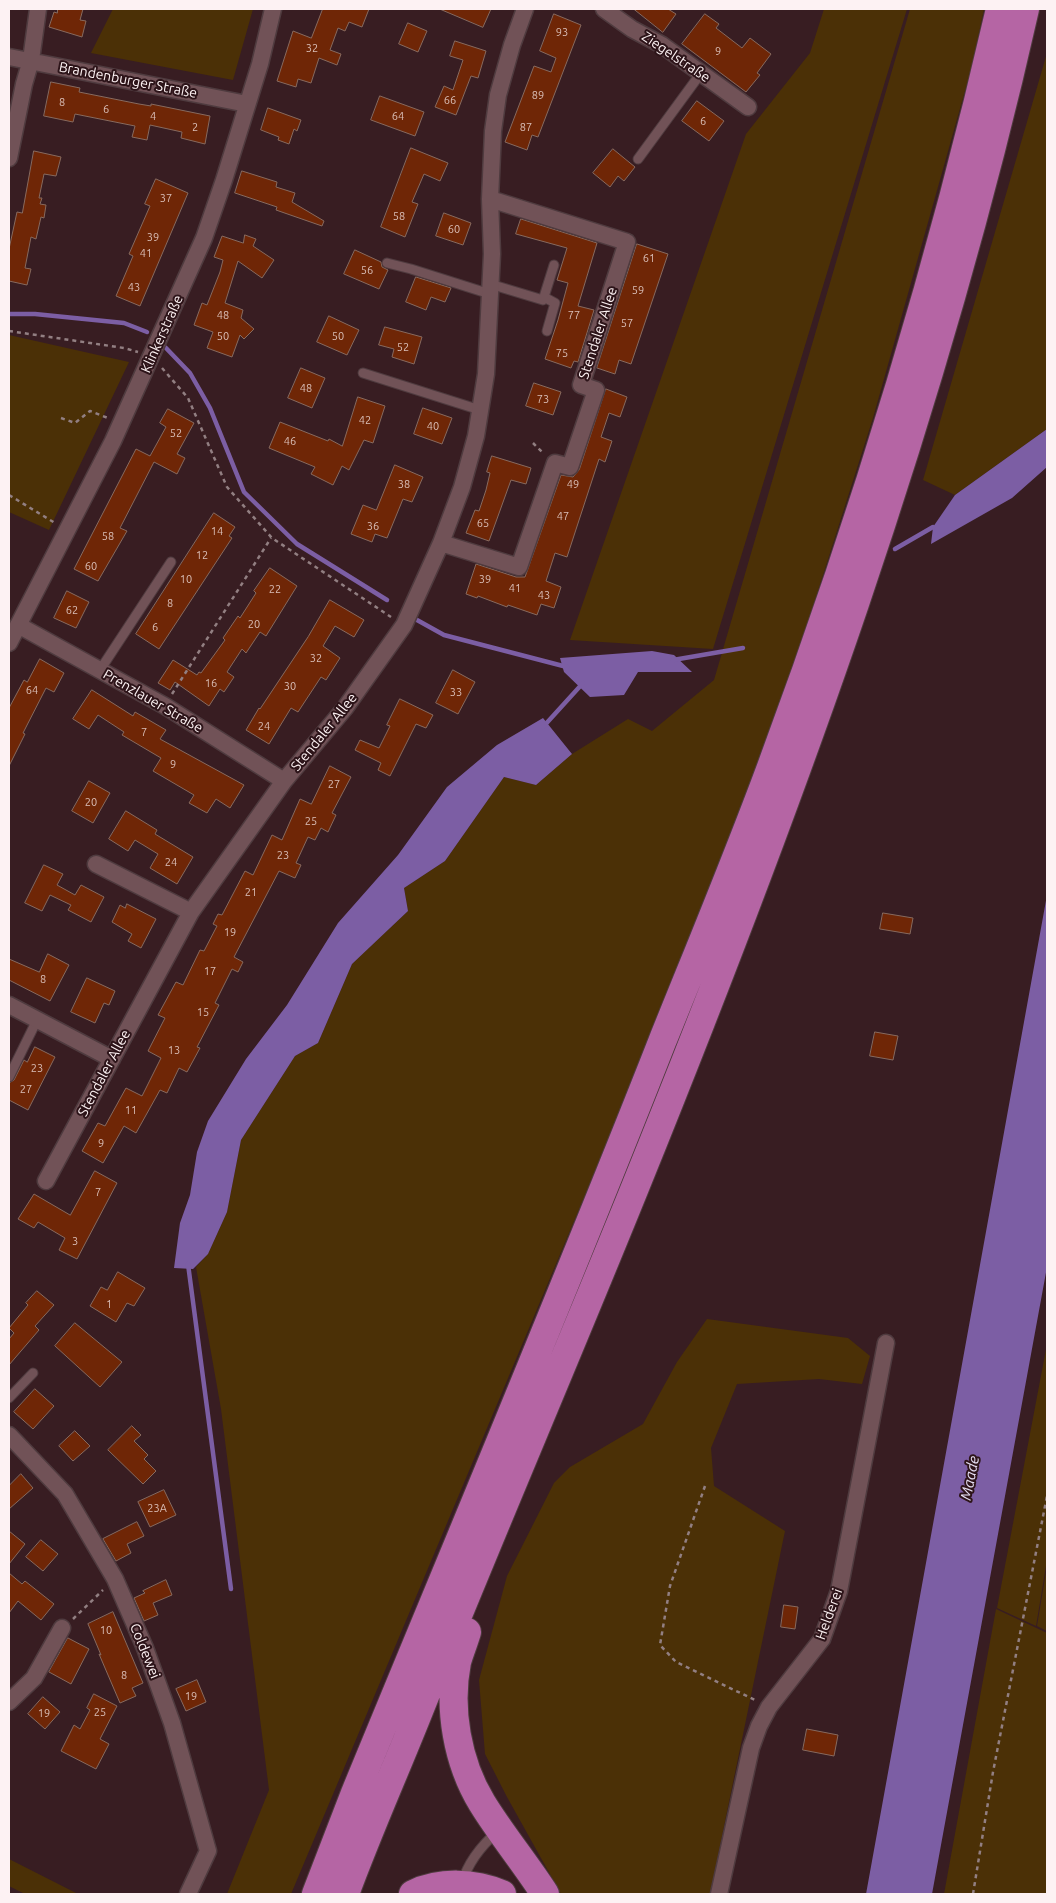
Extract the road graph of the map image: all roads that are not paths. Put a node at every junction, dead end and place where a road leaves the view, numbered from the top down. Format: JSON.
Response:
{"nodes":[{"id":1,"x":38,"y":9,"type":"edge"},
{"id":2,"x":273,"y":9,"type":"edge"},
{"id":3,"x":526,"y":9,"type":"edge"},
{"id":4,"x":604,"y":9,"type":"edge"},
{"id":5,"x":1000,"y":9,"type":"edge"},
{"id":6,"x":1025,"y":9,"type":"edge"},
{"id":7,"x":9,"y":57,"type":"edge"},
{"id":8,"x":31,"y":60,"type":"junction"},
{"id":9,"x":701,"y":73,"type":"junction"},
{"id":10,"x":247,"y":104,"type":"junction"},
{"id":11,"x":748,"y":107,"type":"dead end"},
{"id":12,"x":9,"y":158,"type":"edge"},
{"id":13,"x":638,"y":159,"type":"dead end"},
{"id":14,"x":490,"y":199,"type":"junction"},
{"id":15,"x":387,"y":264,"type":"dead end"},
{"id":16,"x":554,"y":265,"type":"dead end"},
{"id":17,"x":490,"y":289,"type":"junction"},
{"id":18,"x":544,"y":297,"type":"junction"},
{"id":19,"x":548,"y":331,"type":"dead end"},
{"id":20,"x":363,"y":373,"type":"dead end"},
{"id":21,"x":480,"y":410,"type":"junction"},
{"id":22,"x":441,"y":543,"type":"junction"},
{"id":23,"x":171,"y":562,"type":"dead end"},
{"id":24,"x":18,"y":626,"type":"junction"},
{"id":25,"x":9,"y":643,"type":"edge"},
{"id":26,"x":100,"y":670,"type":"junction"},
{"id":27,"x":284,"y":781,"type":"junction"},
{"id":28,"x":96,"y":864,"type":"dead end"},
{"id":29,"x":191,"y":912,"type":"junction"},
{"id":30,"x":9,"y":1005,"type":"edge"},
{"id":31,"x":36,"y":1020,"type":"junction"},
{"id":32,"x":112,"y":1059,"type":"junction"},
{"id":33,"x":9,"y":1077,"type":"edge"},
{"id":34,"x":46,"y":1181,"type":"dead end"},
{"id":35,"x":886,"y":1343,"type":"dead end"},
{"id":36,"x":33,"y":1373,"type":"dead end"},
{"id":37,"x":9,"y":1398,"type":"edge"},
{"id":38,"x":9,"y":1435,"type":"edge"},
{"id":39,"x":478,"y":1564,"type":"junction"},
{"id":40,"x":62,"y":1628,"type":"road end"},
{"id":41,"x":9,"y":1702,"type":"edge"},
{"id":42,"x":500,"y":1829,"type":"junction"},
{"id":43,"x":461,"y":1885,"type":"junction"},
{"id":44,"x":188,"y":1894,"type":"edge"},
{"id":45,"x":316,"y":1894,"type":"edge"},
{"id":46,"x":345,"y":1894,"type":"edge"},
{"id":47,"x":413,"y":1894,"type":"edge"},
{"id":48,"x":502,"y":1894,"type":"edge"},
{"id":49,"x":545,"y":1894,"type":"edge"},
{"id":50,"x":719,"y":1894,"type":"edge"}],
"edges":[{"from":1,"to":8,"type":"street"},
{"from":2,"to":10,"type":"street","name":"Klinkerstraße"},
{"from":3,"to":14,"type":"street","name":"Stendaler Allee"},
{"from":4,"to":9,"type":"street","name":"Ziegelstraße"},
{"from":5,"to":45,"type":"highway"},
{"from":6,"to":39,"type":"highway"},
{"from":7,"to":8,"type":"street","name":"Brandenburger Straße"},
{"from":8,"to":10,"type":"street","name":"Brandenburger Straße"},
{"from":8,"to":12,"type":"street"},
{"from":9,"to":11,"type":"street","name":"Ziegelstraße"},
{"from":9,"to":13,"type":"lane"},
{"from":10,"to":24,"type":"street","name":"Klinkerstraße"},
{"from":14,"to":17,"type":"street","name":"Stendaler Allee"},
{"from":14,"to":22,"type":"street","name":"Stendaler Allee"},
{"from":15,"to":17,"type":"lane"},
{"from":16,"to":18,"type":"lane"},
{"from":17,"to":18,"type":"lane"},
{"from":17,"to":21,"type":"street","name":"Stendaler Allee"},
{"from":18,"to":19,"type":"lane"},
{"from":20,"to":21,"type":"lane"},
{"from":21,"to":22,"type":"street","name":"Stendaler Allee"},
{"from":22,"to":27,"type":"street","name":"Stendaler Allee"},
{"from":23,"to":26,"type":"lane"},
{"from":24,"to":25,"type":"street","name":"Klinkerstraße"},
{"from":24,"to":26,"type":"street","name":"Prenzlauer Straße"},
{"from":26,"to":27,"type":"street","name":"Prenzlauer Straße"},
{"from":27,"to":29,"type":"street","name":"Stendaler Allee"},
{"from":28,"to":29,"type":"street"},
{"from":29,"to":32,"type":"street","name":"Stendaler Allee"},
{"from":30,"to":31,"type":"street"},
{"from":31,"to":32,"type":"street"},
{"from":31,"to":33,"type":"lane"},
{"from":32,"to":34,"type":"street","name":"Stendaler Allee"},
{"from":35,"to":50,"type":"street","name":"Helderei"},
{"from":36,"to":37,"type":"lane"},
{"from":38,"to":44,"type":"street","name":"Coldewei"},
{"from":39,"to":42,"type":"highway"},
{"from":39,"to":46,"type":"highway"},
{"from":40,"to":41,"type":"street"},
{"from":42,"to":43,"type":"lane"},
{"from":42,"to":49,"type":"highway"},
{"from":43,"to":47,"type":"highway"},
{"from":43,"to":48,"type":"highway"}]}
